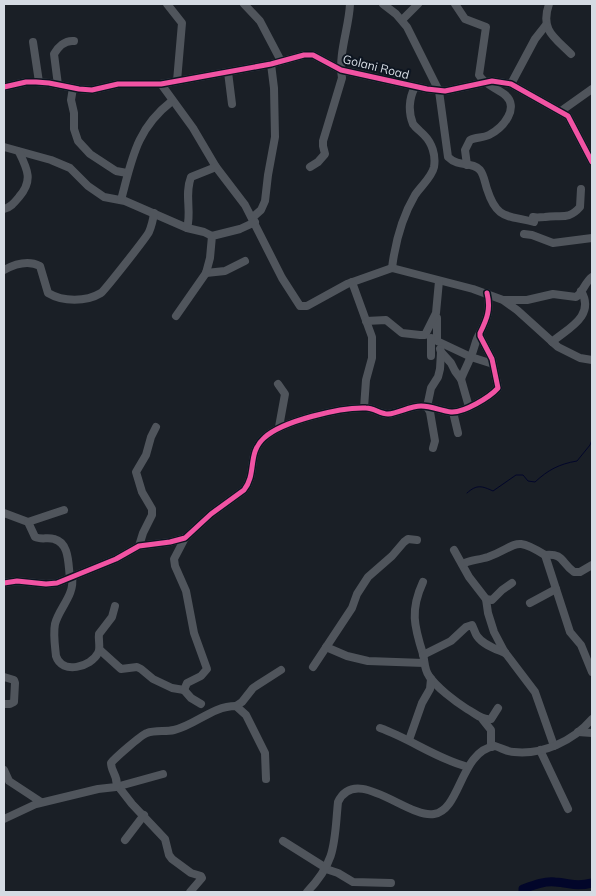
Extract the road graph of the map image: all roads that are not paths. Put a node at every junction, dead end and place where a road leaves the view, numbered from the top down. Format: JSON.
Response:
{"nodes":[{"id":1,"x":167,"y":4,"type":"edge"},
{"id":2,"x":244,"y":4,"type":"edge"},
{"id":3,"x":350,"y":4,"type":"edge"},
{"id":4,"x":384,"y":4,"type":"edge"},
{"id":5,"x":418,"y":4,"type":"edge"},
{"id":6,"x":455,"y":4,"type":"edge"},
{"id":7,"x":549,"y":4,"type":"edge"},
{"id":8,"x":402,"y":20,"type":"junction"},
{"id":9,"x":546,"y":25,"type":"junction"},
{"id":10,"x":74,"y":41,"type":"dead end"},
{"id":11,"x":33,"y":42,"type":"dead end"},
{"id":12,"x":571,"y":54,"type":"dead end"},
{"id":13,"x":282,"y":61,"type":"junction"},
{"id":14,"x":271,"y":64,"type":"junction"},
{"id":15,"x":341,"y":70,"type":"junction"},
{"id":16,"x":228,"y":72,"type":"junction"},
{"id":17,"x":177,"y":81,"type":"junction"},
{"id":18,"x":484,"y":81,"type":"junction"},
{"id":19,"x":39,"y":82,"type":"junction"},
{"id":20,"x":161,"y":84,"type":"junction"},
{"id":21,"x":512,"y":84,"type":"junction"},
{"id":22,"x":58,"y":85,"type":"junction"},
{"id":23,"x":4,"y":87,"type":"edge"},
{"id":24,"x":415,"y":87,"type":"junction"},
{"id":25,"x":73,"y":88,"type":"junction"},
{"id":26,"x":592,"y":89,"type":"edge"},
{"id":27,"x":439,"y":91,"type":"junction"},
{"id":28,"x":172,"y":101,"type":"junction"},
{"id":29,"x":232,"y":104,"type":"dead end"},
{"id":30,"x":561,"y":111,"type":"junction"},
{"id":31,"x":4,"y":147,"type":"edge"},
{"id":32,"x":19,"y":152,"type":"junction"},
{"id":33,"x":592,"y":162,"type":"edge"},
{"id":34,"x":468,"y":164,"type":"junction"},
{"id":35,"x":216,"y":167,"type":"junction"},
{"id":36,"x":310,"y":167,"type":"dead end"},
{"id":37,"x":127,"y":173,"type":"junction"},
{"id":38,"x":581,"y":189,"type":"dead end"},
{"id":39,"x":121,"y":200,"type":"junction"},
{"id":40,"x":4,"y":209,"type":"edge"},
{"id":41,"x":154,"y":213,"type":"junction"},
{"id":42,"x":254,"y":220,"type":"junction"},
{"id":43,"x":187,"y":228,"type":"junction"},
{"id":44,"x":524,"y":234,"type":"dead end"},
{"id":45,"x":212,"y":236,"type":"junction"},
{"id":46,"x":592,"y":238,"type":"edge"},
{"id":47,"x":245,"y":261,"type":"dead end"},
{"id":48,"x":392,"y":268,"type":"junction"},
{"id":49,"x":4,"y":270,"type":"edge"},
{"id":50,"x":206,"y":273,"type":"junction"},
{"id":51,"x":592,"y":277,"type":"edge"},
{"id":52,"x":439,"y":281,"type":"junction"},
{"id":53,"x":352,"y":282,"type":"junction"},
{"id":54,"x":581,"y":292,"type":"junction"},
{"id":55,"x":487,"y":293,"type":"junction"},
{"id":56,"x":503,"y":300,"type":"junction"},
{"id":57,"x":176,"y":316,"type":"dead end"},
{"id":58,"x":435,"y":317,"type":"junction"},
{"id":59,"x":366,"y":321,"type":"junction"},
{"id":60,"x":480,"y":333,"type":"junction"},
{"id":61,"x":552,"y":342,"type":"junction"},
{"id":62,"x":437,"y":345,"type":"junction"},
{"id":63,"x":431,"y":356,"type":"dead end"},
{"id":64,"x":471,"y":357,"type":"junction"},
{"id":65,"x":592,"y":360,"type":"edge"},
{"id":66,"x":493,"y":364,"type":"junction"},
{"id":67,"x":461,"y":379,"type":"junction"},
{"id":68,"x":278,"y":384,"type":"dead end"},
{"id":69,"x":428,"y":407,"type":"junction"},
{"id":70,"x":469,"y":407,"type":"junction"},
{"id":71,"x":364,"y":408,"type":"junction"},
{"id":72,"x":453,"y":412,"type":"junction"},
{"id":73,"x":156,"y":427,"type":"dead end"},
{"id":74,"x":279,"y":427,"type":"junction"},
{"id":75,"x":458,"y":432,"type":"dead end"},
{"id":76,"x":433,"y":448,"type":"dead end"},
{"id":77,"x":64,"y":510,"type":"dead end"},
{"id":78,"x":4,"y":513,"type":"edge"},
{"id":79,"x":28,"y":522,"type":"junction"},
{"id":80,"x":185,"y":538,"type":"junction"},
{"id":81,"x":417,"y":540,"type":"dead end"},
{"id":82,"x":139,"y":546,"type":"junction"},
{"id":83,"x":454,"y":550,"type":"dead end"},
{"id":84,"x":545,"y":555,"type":"junction"},
{"id":85,"x":462,"y":564,"type":"junction"},
{"id":86,"x":592,"y":565,"type":"edge"},
{"id":87,"x":71,"y":577,"type":"junction"},
{"id":88,"x":422,"y":582,"type":"dead end"},
{"id":89,"x":4,"y":583,"type":"edge"},
{"id":90,"x":512,"y":584,"type":"dead end"},
{"id":91,"x":556,"y":589,"type":"junction"},
{"id":92,"x":486,"y":599,"type":"junction"},
{"id":93,"x":530,"y":603,"type":"dead end"},
{"id":94,"x":115,"y":606,"type":"dead end"},
{"id":95,"x":326,"y":647,"type":"junction"},
{"id":96,"x":100,"y":650,"type":"junction"},
{"id":97,"x":505,"y":653,"type":"junction"},
{"id":98,"x":424,"y":659,"type":"junction"},
{"id":99,"x":313,"y":667,"type":"dead end"},
{"id":100,"x":281,"y":670,"type":"dead end"},
{"id":101,"x":592,"y":672,"type":"edge"},
{"id":102,"x":4,"y":677,"type":"edge"},
{"id":103,"x":431,"y":679,"type":"junction"},
{"id":104,"x":184,"y":690,"type":"junction"},
{"id":105,"x":4,"y":704,"type":"edge"},
{"id":106,"x":200,"y":704,"type":"dead end"},
{"id":107,"x":236,"y":706,"type":"junction"},
{"id":108,"x":498,"y":708,"type":"dead end"},
{"id":109,"x":592,"y":719,"type":"edge"},
{"id":110,"x":483,"y":720,"type":"junction"},
{"id":111,"x":380,"y":728,"type":"dead end"},
{"id":112,"x":578,"y":732,"type":"junction"},
{"id":113,"x":592,"y":733,"type":"edge"},
{"id":114,"x":409,"y":740,"type":"junction"},
{"id":115,"x":554,"y":746,"type":"junction"},
{"id":116,"x":491,"y":747,"type":"junction"},
{"id":117,"x":540,"y":750,"type":"junction"},
{"id":118,"x":468,"y":767,"type":"junction"},
{"id":119,"x":4,"y":770,"type":"edge"},
{"id":120,"x":163,"y":774,"type":"dead end"},
{"id":121,"x":266,"y":779,"type":"dead end"},
{"id":122,"x":117,"y":786,"type":"junction"},
{"id":123,"x":41,"y":802,"type":"junction"},
{"id":124,"x":568,"y":809,"type":"dead end"},
{"id":125,"x":144,"y":815,"type":"junction"},
{"id":126,"x":4,"y":819,"type":"edge"},
{"id":127,"x":125,"y":840,"type":"dead end"},
{"id":128,"x":283,"y":841,"type":"dead end"},
{"id":129,"x":326,"y":869,"type":"junction"},
{"id":130,"x":391,"y":883,"type":"dead end"},
{"id":131,"x":190,"y":892,"type":"edge"},
{"id":132,"x":307,"y":892,"type":"edge"}],
"edges":[{"from":1,"to":17,"type":"street"},
{"from":2,"to":13,"type":"street"},
{"from":3,"to":15,"type":"street"},
{"from":4,"to":8,"type":"street"},
{"from":5,"to":8,"type":"street"},
{"from":6,"to":18,"type":"street"},
{"from":7,"to":9,"type":"street"},
{"from":8,"to":27,"type":"street"},
{"from":9,"to":12,"type":"street"},
{"from":9,"to":21,"type":"street"},
{"from":10,"to":22,"type":"street"},
{"from":11,"to":19,"type":"street"},
{"from":13,"to":14,"type":"street","name":"Golani Road"},
{"from":13,"to":15,"type":"street","name":"Golani Road"},
{"from":14,"to":16,"type":"street","name":"Golani Road"},
{"from":14,"to":42,"type":"street"},
{"from":15,"to":24,"type":"street","name":"Golani Road"},
{"from":15,"to":36,"type":"street"},
{"from":16,"to":17,"type":"street","name":"Golani Road"},
{"from":16,"to":29,"type":"street"},
{"from":17,"to":20,"type":"street","name":"Golani Road"},
{"from":18,"to":21,"type":"street","name":"Golani Road"},
{"from":18,"to":27,"type":"street","name":"Golani Road"},
{"from":18,"to":34,"type":"street"},
{"from":19,"to":22,"type":"street","name":"Golani Road"},
{"from":19,"to":23,"type":"street","name":"Golani Road"},
{"from":20,"to":25,"type":"street","name":"Golani Road"},
{"from":20,"to":28,"type":"street"},
{"from":21,"to":30,"type":"street","name":"Golani Road"},
{"from":22,"to":25,"type":"street","name":"Golani Road"},
{"from":24,"to":27,"type":"street","name":"Golani Road"},
{"from":24,"to":48,"type":"street"},
{"from":25,"to":37,"type":"street"},
{"from":26,"to":30,"type":"street"},
{"from":27,"to":34,"type":"street"},
{"from":28,"to":35,"type":"street"},
{"from":28,"to":37,"type":"street"},
{"from":30,"to":33,"type":"street","name":"Golani Road"},
{"from":31,"to":32,"type":"street"},
{"from":32,"to":39,"type":"street"},
{"from":32,"to":40,"type":"street"},
{"from":34,"to":38,"type":"street"},
{"from":35,"to":42,"type":"street"},
{"from":35,"to":43,"type":"street"},
{"from":37,"to":39,"type":"street"},
{"from":39,"to":41,"type":"street"},
{"from":41,"to":43,"type":"street"},
{"from":41,"to":49,"type":"street"},
{"from":42,"to":45,"type":"street"},
{"from":42,"to":53,"type":"street"},
{"from":43,"to":45,"type":"street"},
{"from":44,"to":46,"type":"street"},
{"from":45,"to":50,"type":"street"},
{"from":47,"to":50,"type":"street"},
{"from":48,"to":52,"type":"street"},
{"from":48,"to":53,"type":"street"},
{"from":50,"to":57,"type":"street"},
{"from":51,"to":54,"type":"street"},
{"from":52,"to":55,"type":"street"},
{"from":52,"to":58,"type":"street"},
{"from":53,"to":59,"type":"street"},
{"from":54,"to":56,"type":"street"},
{"from":54,"to":61,"type":"street"},
{"from":55,"to":56,"type":"street"},
{"from":55,"to":60,"type":"street"},
{"from":56,"to":61,"type":"street"},
{"from":58,"to":59,"type":"street"},
{"from":58,"to":62,"type":"street"},
{"from":59,"to":71,"type":"street"},
{"from":60,"to":64,"type":"street"},
{"from":60,"to":66,"type":"street"},
{"from":61,"to":65,"type":"street"},
{"from":62,"to":63,"type":"street"},
{"from":62,"to":64,"type":"street"},
{"from":62,"to":67,"type":"street"},
{"from":62,"to":69,"type":"street"},
{"from":64,"to":66,"type":"street"},
{"from":64,"to":67,"type":"street"},
{"from":66,"to":70,"type":"street"},
{"from":67,"to":70,"type":"street"},
{"from":68,"to":74,"type":"street"},
{"from":69,"to":71,"type":"street"},
{"from":69,"to":72,"type":"street"},
{"from":69,"to":76,"type":"street"},
{"from":70,"to":72,"type":"street"},
{"from":71,"to":74,"type":"street"},
{"from":72,"to":75,"type":"street"},
{"from":73,"to":82,"type":"street"},
{"from":74,"to":80,"type":"street"},
{"from":77,"to":79,"type":"street"},
{"from":78,"to":79,"type":"street"},
{"from":79,"to":87,"type":"street"},
{"from":80,"to":82,"type":"street"},
{"from":80,"to":104,"type":"street"},
{"from":81,"to":95,"type":"street"},
{"from":82,"to":87,"type":"street"},
{"from":83,"to":85,"type":"street"},
{"from":84,"to":85,"type":"street"},
{"from":84,"to":86,"type":"street"},
{"from":84,"to":91,"type":"street"},
{"from":85,"to":92,"type":"street"},
{"from":87,"to":89,"type":"street"},
{"from":87,"to":96,"type":"street"},
{"from":88,"to":98,"type":"street"},
{"from":90,"to":92,"type":"street"},
{"from":91,"to":93,"type":"street"},
{"from":91,"to":101,"type":"street"},
{"from":92,"to":97,"type":"street"},
{"from":94,"to":96,"type":"street"},
{"from":95,"to":98,"type":"street"},
{"from":95,"to":99,"type":"street"},
{"from":96,"to":104,"type":"street"},
{"from":97,"to":98,"type":"street"},
{"from":97,"to":115,"type":"street"},
{"from":98,"to":103,"type":"street"},
{"from":100,"to":107,"type":"street"},
{"from":102,"to":105,"type":"street"},
{"from":103,"to":110,"type":"street"},
{"from":103,"to":114,"type":"street"},
{"from":104,"to":106,"type":"street"},
{"from":107,"to":121,"type":"street"},
{"from":107,"to":122,"type":"street"},
{"from":108,"to":110,"type":"street"},
{"from":109,"to":112,"type":"street"},
{"from":110,"to":116,"type":"street"},
{"from":111,"to":114,"type":"street"},
{"from":112,"to":113,"type":"street"},
{"from":112,"to":115,"type":"street"},
{"from":114,"to":118,"type":"street"},
{"from":115,"to":117,"type":"street"},
{"from":116,"to":117,"type":"street"},
{"from":116,"to":118,"type":"street"},
{"from":117,"to":124,"type":"street"},
{"from":118,"to":129,"type":"street"},
{"from":119,"to":123,"type":"street"},
{"from":120,"to":122,"type":"street"},
{"from":122,"to":123,"type":"street"},
{"from":122,"to":125,"type":"street"},
{"from":123,"to":126,"type":"street"},
{"from":125,"to":127,"type":"street"},
{"from":125,"to":131,"type":"street"},
{"from":128,"to":129,"type":"street"},
{"from":129,"to":130,"type":"street"},
{"from":129,"to":132,"type":"street"}]}
